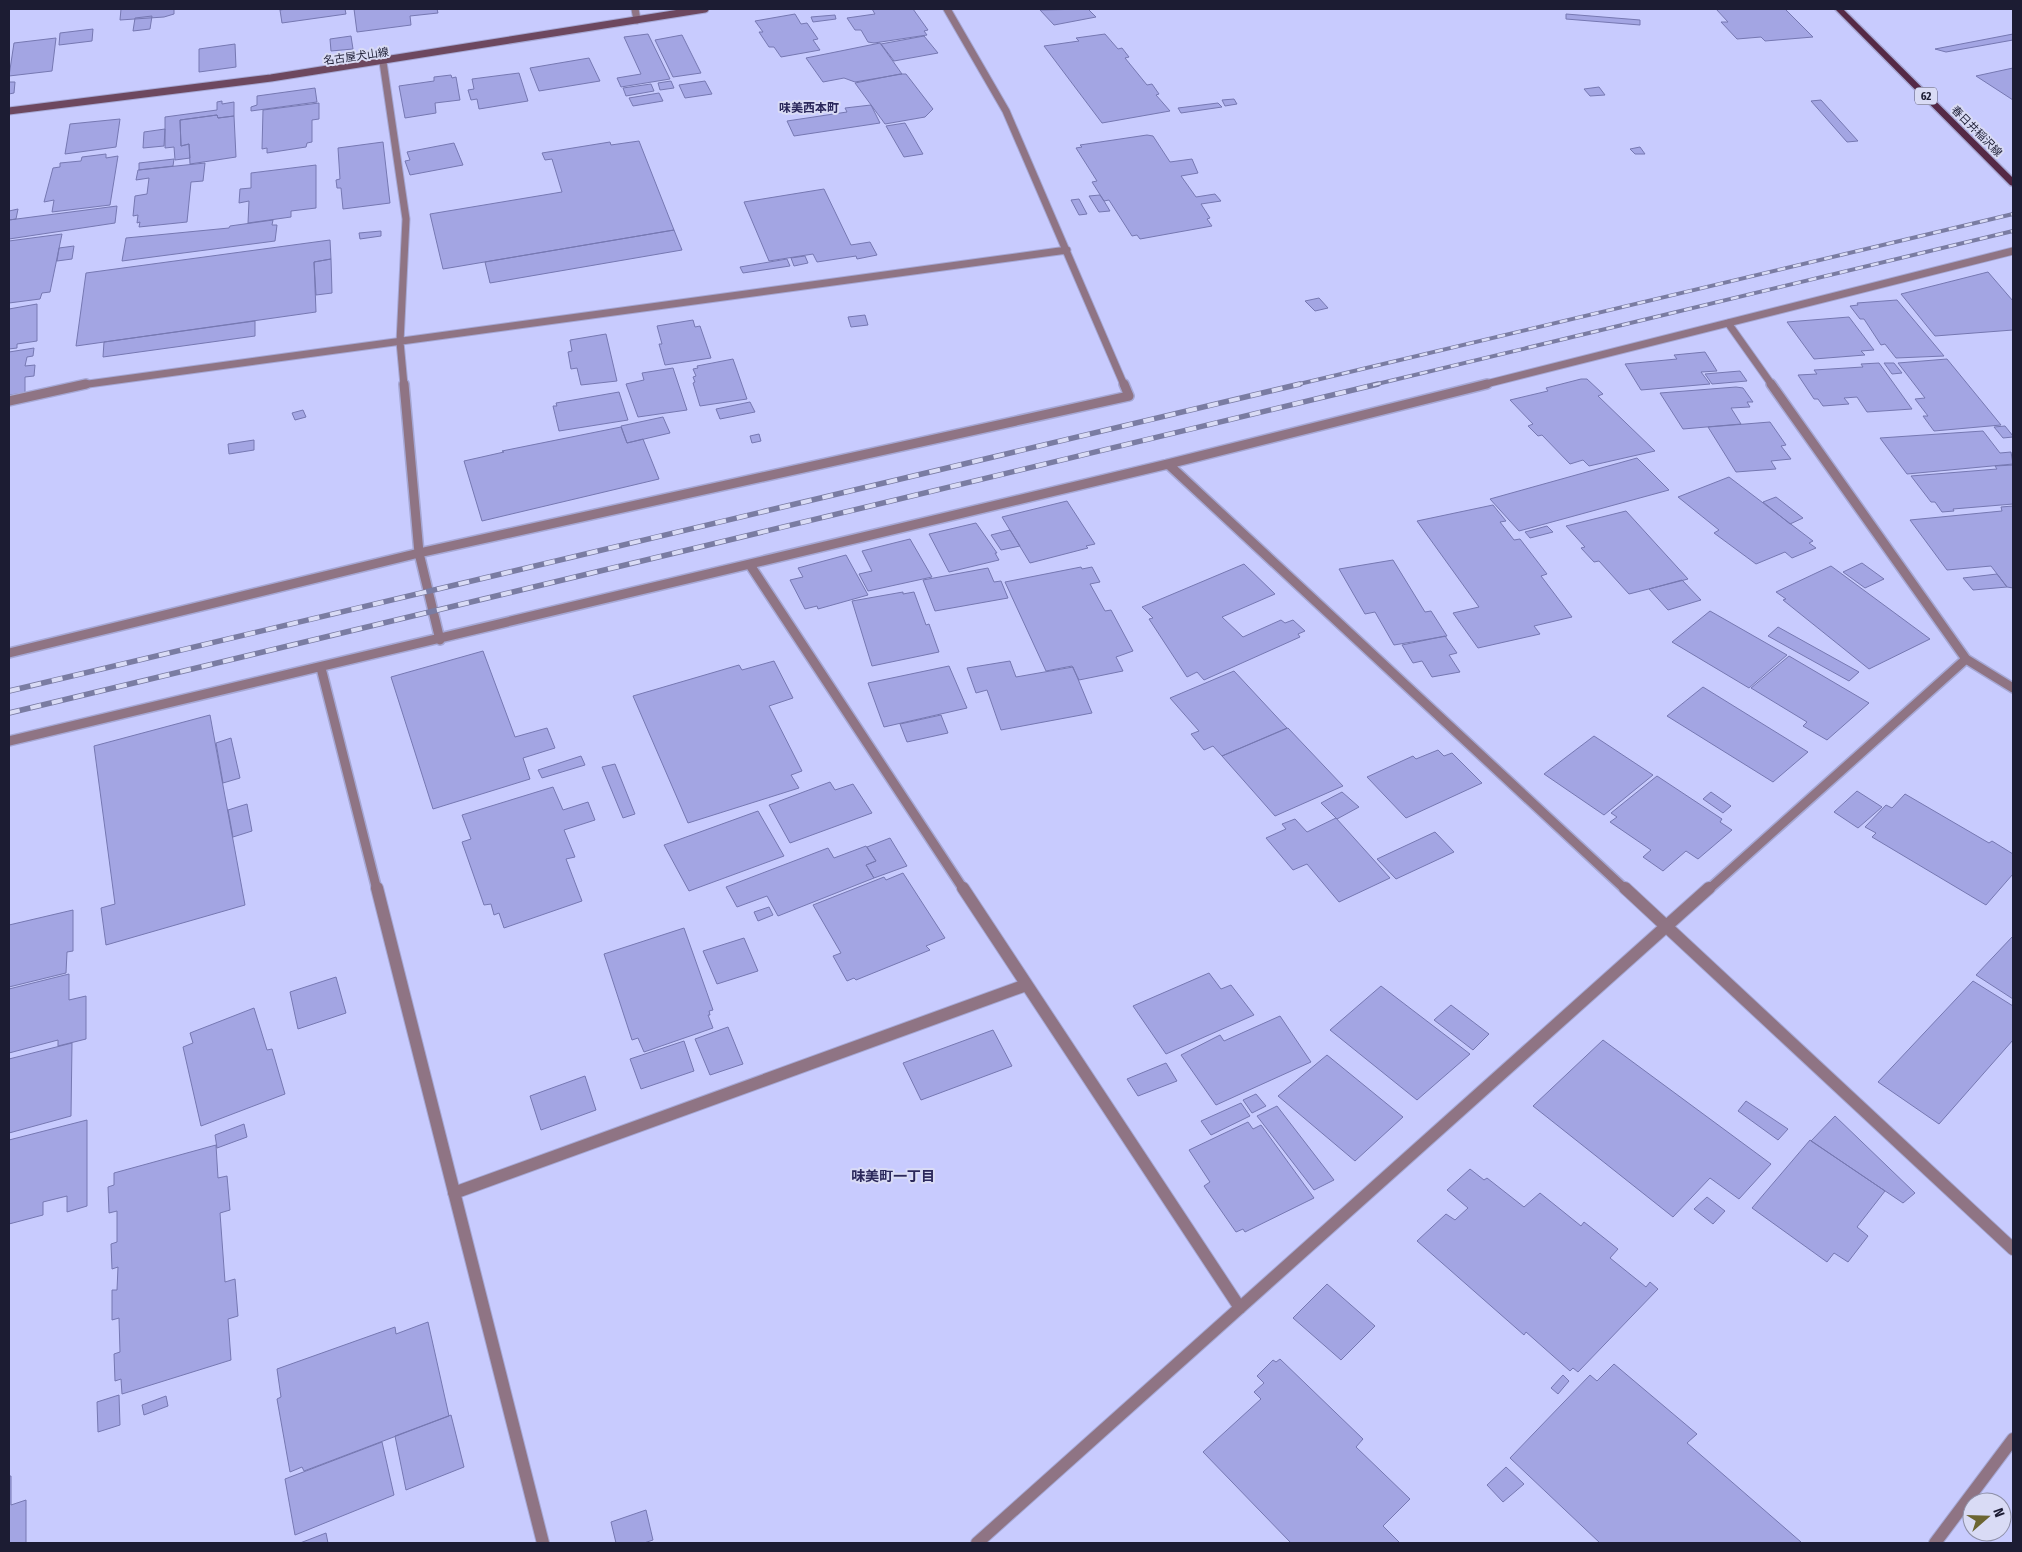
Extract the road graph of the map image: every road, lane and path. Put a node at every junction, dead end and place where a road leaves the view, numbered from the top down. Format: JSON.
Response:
{"nodes":[{"id":1,"x":636,"y":9,"type":"edge"},
{"id":2,"x":705,"y":9,"type":"edge"},
{"id":3,"x":947,"y":9,"type":"edge"},
{"id":4,"x":1839,"y":9,"type":"edge"},
{"id":5,"x":637,"y":20,"type":"junction"},
{"id":6,"x":383,"y":62,"type":"junction"},
{"id":7,"x":9,"y":112,"type":"edge"},
{"id":8,"x":2013,"y":183,"type":"edge"},
{"id":9,"x":1067,"y":250,"type":"junction"},
{"id":10,"x":2013,"y":251,"type":"edge"},
{"id":11,"x":1728,"y":323,"type":"junction"},
{"id":12,"x":400,"y":342,"type":"junction"},
{"id":13,"x":9,"y":401,"type":"edge"},
{"id":14,"x":1168,"y":464,"type":"junction"},
{"id":15,"x":420,"y":553,"type":"junction"},
{"id":16,"x":750,"y":565,"type":"junction"},
{"id":17,"x":440,"y":640,"type":"junction"},
{"id":18,"x":9,"y":653,"type":"edge"},
{"id":19,"x":1966,"y":659,"type":"junction"},
{"id":20,"x":321,"y":668,"type":"junction"},
{"id":21,"x":2013,"y":688,"type":"edge"},
{"id":22,"x":9,"y":741,"type":"edge"},
{"id":23,"x":1667,"y":928,"type":"junction"},
{"id":24,"x":1026,"y":985,"type":"junction"},
{"id":25,"x":454,"y":1193,"type":"junction"},
{"id":26,"x":2013,"y":1249,"type":"edge"},
{"id":27,"x":1240,"y":1308,"type":"junction"},
{"id":28,"x":2013,"y":1439,"type":"edge"},
{"id":29,"x":542,"y":1543,"type":"edge"},
{"id":30,"x":976,"y":1543,"type":"edge"},
{"id":31,"x":1935,"y":1543,"type":"edge"}],
"edges":[{"from":1,"to":5,"type":"street"},
{"from":2,"to":5,"type":"main road","name":"名古屋犬山線"},
{"from":3,"to":9,"type":"street"},
{"from":4,"to":8,"type":"main road","name":"春日井稲沢線","number":"62"},
{"from":5,"to":6,"type":"main road","name":"名古屋犬山線"},
{"from":6,"to":7,"type":"main road","name":"名古屋犬山線"},
{"from":6,"to":12,"type":"street"},
{"from":9,"to":12,"type":"street"},
{"from":9,"to":15,"type":"street"},
{"from":10,"to":11,"type":"street"},
{"from":11,"to":14,"type":"street"},
{"from":11,"to":19,"type":"street"},
{"from":12,"to":13,"type":"street"},
{"from":12,"to":15,"type":"street"},
{"from":14,"to":16,"type":"street"},
{"from":14,"to":23,"type":"street"},
{"from":15,"to":17,"type":"street"},
{"from":15,"to":18,"type":"street"},
{"from":16,"to":17,"type":"street"},
{"from":16,"to":24,"type":"street"},
{"from":17,"to":20,"type":"street"},
{"from":19,"to":21,"type":"street"},
{"from":19,"to":23,"type":"street"},
{"from":20,"to":22,"type":"street"},
{"from":20,"to":25,"type":"street"},
{"from":23,"to":26,"type":"street"},
{"from":23,"to":27,"type":"street"},
{"from":24,"to":25,"type":"street"},
{"from":24,"to":27,"type":"street"},
{"from":25,"to":29,"type":"street"},
{"from":27,"to":30,"type":"street"},
{"from":28,"to":31,"type":"street"}]}
